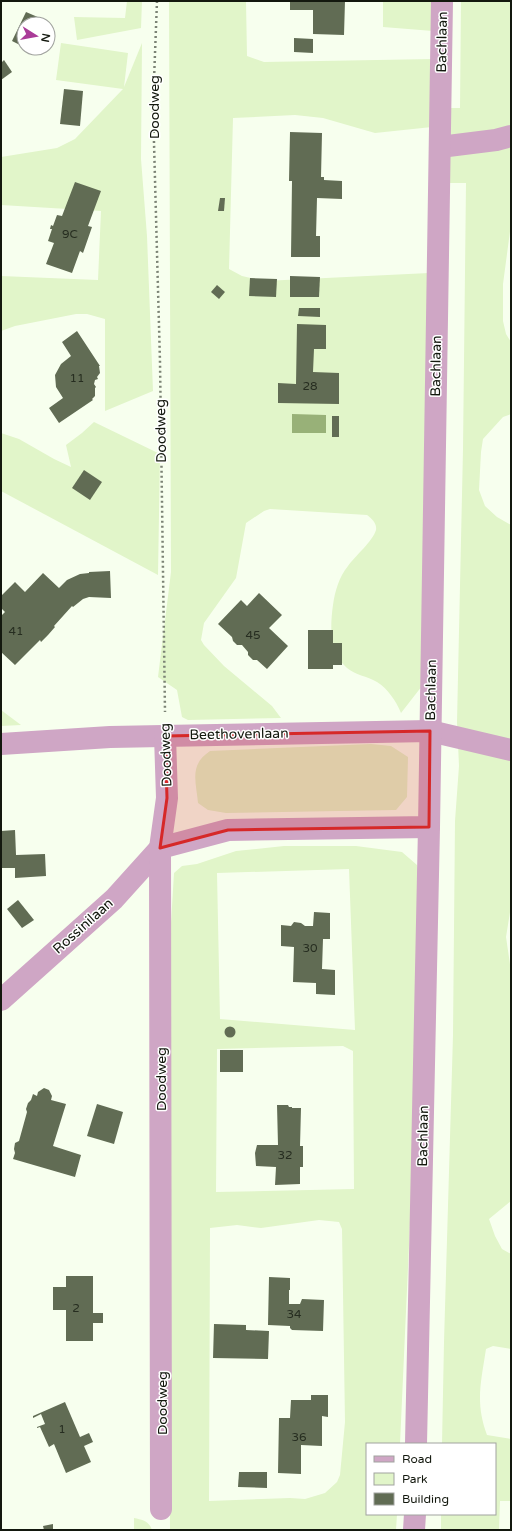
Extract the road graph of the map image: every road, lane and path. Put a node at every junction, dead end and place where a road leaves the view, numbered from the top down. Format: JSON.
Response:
{"nodes":[{"id":1,"x":157,"y":1,"type":"edge"},
{"id":2,"x":442,"y":1,"type":"edge"},
{"id":3,"x":511,"y":136,"type":"edge"},
{"id":4,"x":440,"y":147,"type":"junction"},
{"id":5,"x":430,"y":731,"type":"junction"},
{"id":6,"x":165,"y":736,"type":"junction"},
{"id":7,"x":1,"y":744,"type":"edge"},
{"id":8,"x":511,"y":750,"type":"edge"},
{"id":9,"x":429,"y":827,"type":"junction"},
{"id":10,"x":160,"y":848,"type":"junction"},
{"id":11,"x":1,"y":1000,"type":"edge"},
{"id":12,"x":416,"y":1443,"type":"edge"},
{"id":13,"x":161,"y":1509,"type":"dead end"},
{"id":14,"x":415,"y":1515,"type":"edge"},
{"id":15,"x":414,"y":1530,"type":"edge"}],
"edges":[{"from":1,"to":6,"type":"path","name":"Doodweg"},
{"from":2,"to":4,"type":"street","name":"Bachlaan"},
{"from":3,"to":4,"type":"street"},
{"from":4,"to":5,"type":"street","name":"Bachlaan"},
{"from":5,"to":6,"type":"street","name":"Beethovenlaan"},
{"from":5,"to":8,"type":"street","name":"Beethovenlaan"},
{"from":5,"to":9,"type":"street"},
{"from":6,"to":7,"type":"street","name":"Beethovenlaan"},
{"from":6,"to":10,"type":"street","name":"Doodweg"},
{"from":9,"to":10,"type":"street"},
{"from":9,"to":12,"type":"street","name":"Bachlaan"},
{"from":10,"to":11,"type":"street","name":"Rossinilaan"},
{"from":10,"to":13,"type":"street","name":"Doodweg"},
{"from":14,"to":15,"type":"street"}]}
